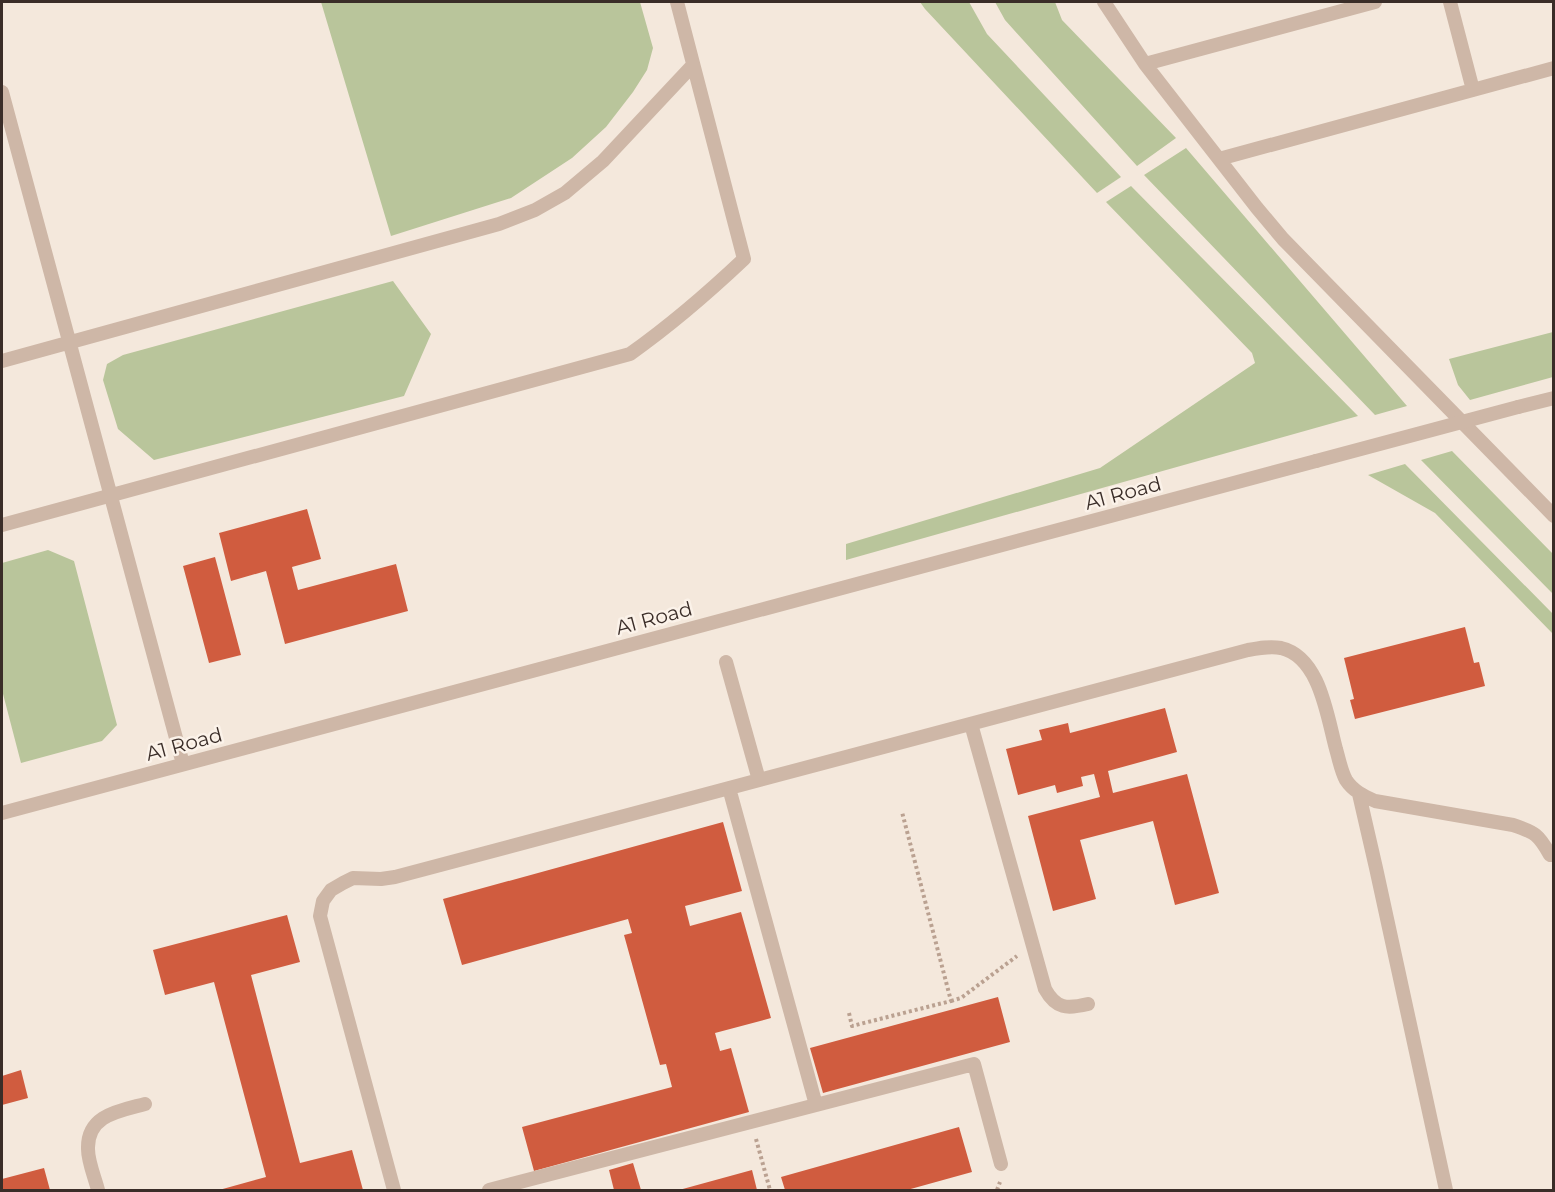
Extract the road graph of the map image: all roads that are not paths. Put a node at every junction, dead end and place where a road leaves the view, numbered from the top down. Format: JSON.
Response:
{"nodes":[{"id":1,"x":677,"y":2,"type":"edge"},
{"id":2,"x":1104,"y":2,"type":"edge"},
{"id":3,"x":1331,"y":2,"type":"edge"},
{"id":4,"x":1375,"y":2,"type":"edge"},
{"id":5,"x":1450,"y":2,"type":"edge"},
{"id":6,"x":1344,"y":10,"type":"junction"},
{"id":7,"x":1145,"y":64,"type":"junction"},
{"id":8,"x":693,"y":65,"type":"junction"},
{"id":9,"x":1554,"y":68,"type":"edge"},
{"id":10,"x":1473,"y":90,"type":"junction"},
{"id":11,"x":2,"y":92,"type":"edge"},
{"id":12,"x":1219,"y":159,"type":"junction"},
{"id":13,"x":69,"y":343,"type":"junction"},
{"id":14,"x":2,"y":361,"type":"edge"},
{"id":15,"x":1554,"y":398,"type":"edge"},
{"id":16,"x":110,"y":495,"type":"junction"},
{"id":17,"x":1554,"y":516,"type":"edge"},
{"id":18,"x":2,"y":525,"type":"edge"},
{"id":19,"x":726,"y":662,"type":"dead end"},
{"id":20,"x":971,"y":723,"type":"junction"},
{"id":21,"x":183,"y":764,"type":"junction"},
{"id":22,"x":759,"y":780,"type":"junction"},
{"id":23,"x":729,"y":788,"type":"junction"},
{"id":24,"x":1359,"y":794,"type":"junction"},
{"id":25,"x":2,"y":813,"type":"edge"},
{"id":26,"x":1550,"y":855,"type":"dead end"},
{"id":27,"x":1088,"y":1004,"type":"dead end"},
{"id":28,"x":144,"y":1104,"type":"dead end"},
{"id":29,"x":816,"y":1105,"type":"junction"},
{"id":30,"x":1001,"y":1164,"type":"dead end"},
{"id":31,"x":98,"y":1191,"type":"edge"},
{"id":32,"x":394,"y":1191,"type":"edge"},
{"id":33,"x":489,"y":1191,"type":"edge"},
{"id":34,"x":1446,"y":1191,"type":"edge"}],
"edges":[{"from":1,"to":8,"type":"lane"},
{"from":2,"to":7,"type":"lane"},
{"from":3,"to":6,"type":"lane"},
{"from":4,"to":6,"type":"lane"},
{"from":5,"to":10,"type":"lane"},
{"from":6,"to":7,"type":"lane"},
{"from":7,"to":12,"type":"lane"},
{"from":8,"to":13,"type":"lane"},
{"from":8,"to":16,"type":"lane"},
{"from":9,"to":10,"type":"lane"},
{"from":10,"to":12,"type":"lane"},
{"from":11,"to":13,"type":"lane"},
{"from":12,"to":17,"type":"lane"},
{"from":13,"to":14,"type":"lane"},
{"from":13,"to":16,"type":"lane"},
{"from":15,"to":21,"type":"lane","name":"A1 Road","bridge":true},
{"from":16,"to":18,"type":"lane"},
{"from":16,"to":21,"type":"lane"},
{"from":19,"to":22,"type":"lane"},
{"from":20,"to":22,"type":"lane"},
{"from":20,"to":24,"type":"lane"},
{"from":20,"to":27,"type":"lane"},
{"from":21,"to":25,"type":"lane","name":"A1 Road"},
{"from":22,"to":23,"type":"lane"},
{"from":23,"to":29,"type":"lane"},
{"from":23,"to":32,"type":"lane"},
{"from":24,"to":26,"type":"lane"},
{"from":24,"to":34,"type":"lane"},
{"from":28,"to":31,"type":"lane"},
{"from":29,"to":30,"type":"lane"},
{"from":29,"to":33,"type":"lane"}]}
